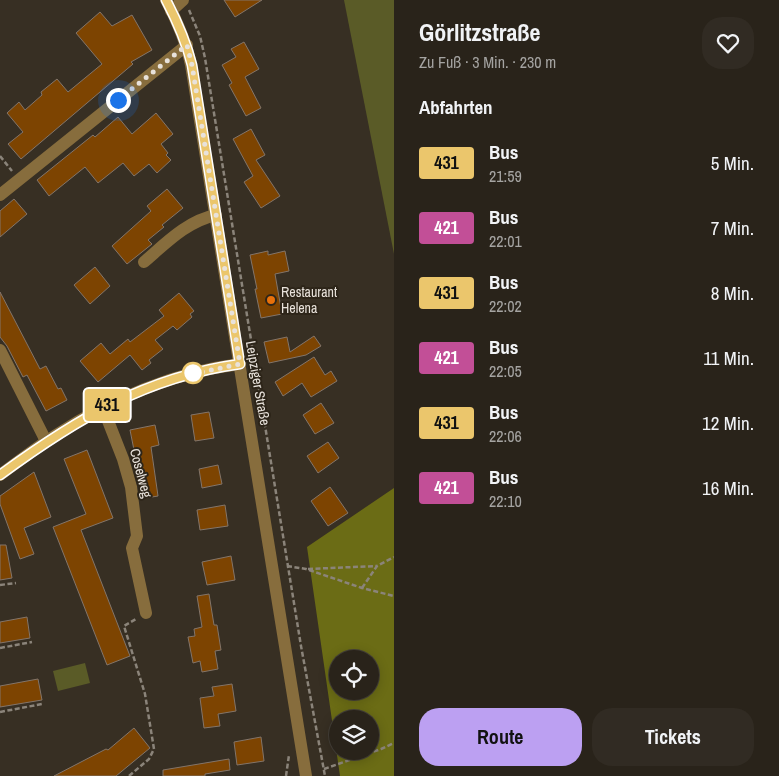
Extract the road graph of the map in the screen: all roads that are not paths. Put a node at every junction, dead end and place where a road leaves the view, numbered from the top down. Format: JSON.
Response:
{"nodes":[{"id":1,"x":168,"y":5,"type":"edge"},
{"id":2,"x":186,"y":5,"type":"edge"},
{"id":3,"x":187,"y":45,"type":"junction"},
{"id":4,"x":0,"y":195,"type":"edge"},
{"id":5,"x":216,"y":215,"type":"junction"},
{"id":6,"x":144,"y":262,"type":"dead end"},
{"id":7,"x":0,"y":350,"type":"edge"},
{"id":8,"x":240,"y":364,"type":"junction"},
{"id":9,"x":102,"y":408,"type":"junction"},
{"id":10,"x":46,"y":442,"type":"junction"},
{"id":11,"x":0,"y":475,"type":"edge"},
{"id":12,"x":146,"y":613,"type":"road end"},
{"id":13,"x":306,"y":776,"type":"edge"}],
"edges":[{"from":1,"to":2,"type":"street"},
{"from":1,"to":3,"type":"street","name":"Leipziger Straße"},
{"from":3,"to":4,"type":"street"},
{"from":3,"to":5,"type":"street","name":"Leipziger Straße"},
{"from":5,"to":6,"type":"street"},
{"from":5,"to":8,"type":"street","name":"Leipziger Straße"},
{"from":7,"to":10,"type":"street"},
{"from":8,"to":9,"type":"street"},
{"from":8,"to":13,"type":"street","name":"Leipziger Straße"},
{"from":9,"to":10,"type":"street"},
{"from":9,"to":12,"type":"street","name":"Coselweg"},
{"from":10,"to":11,"type":"street"}]}
